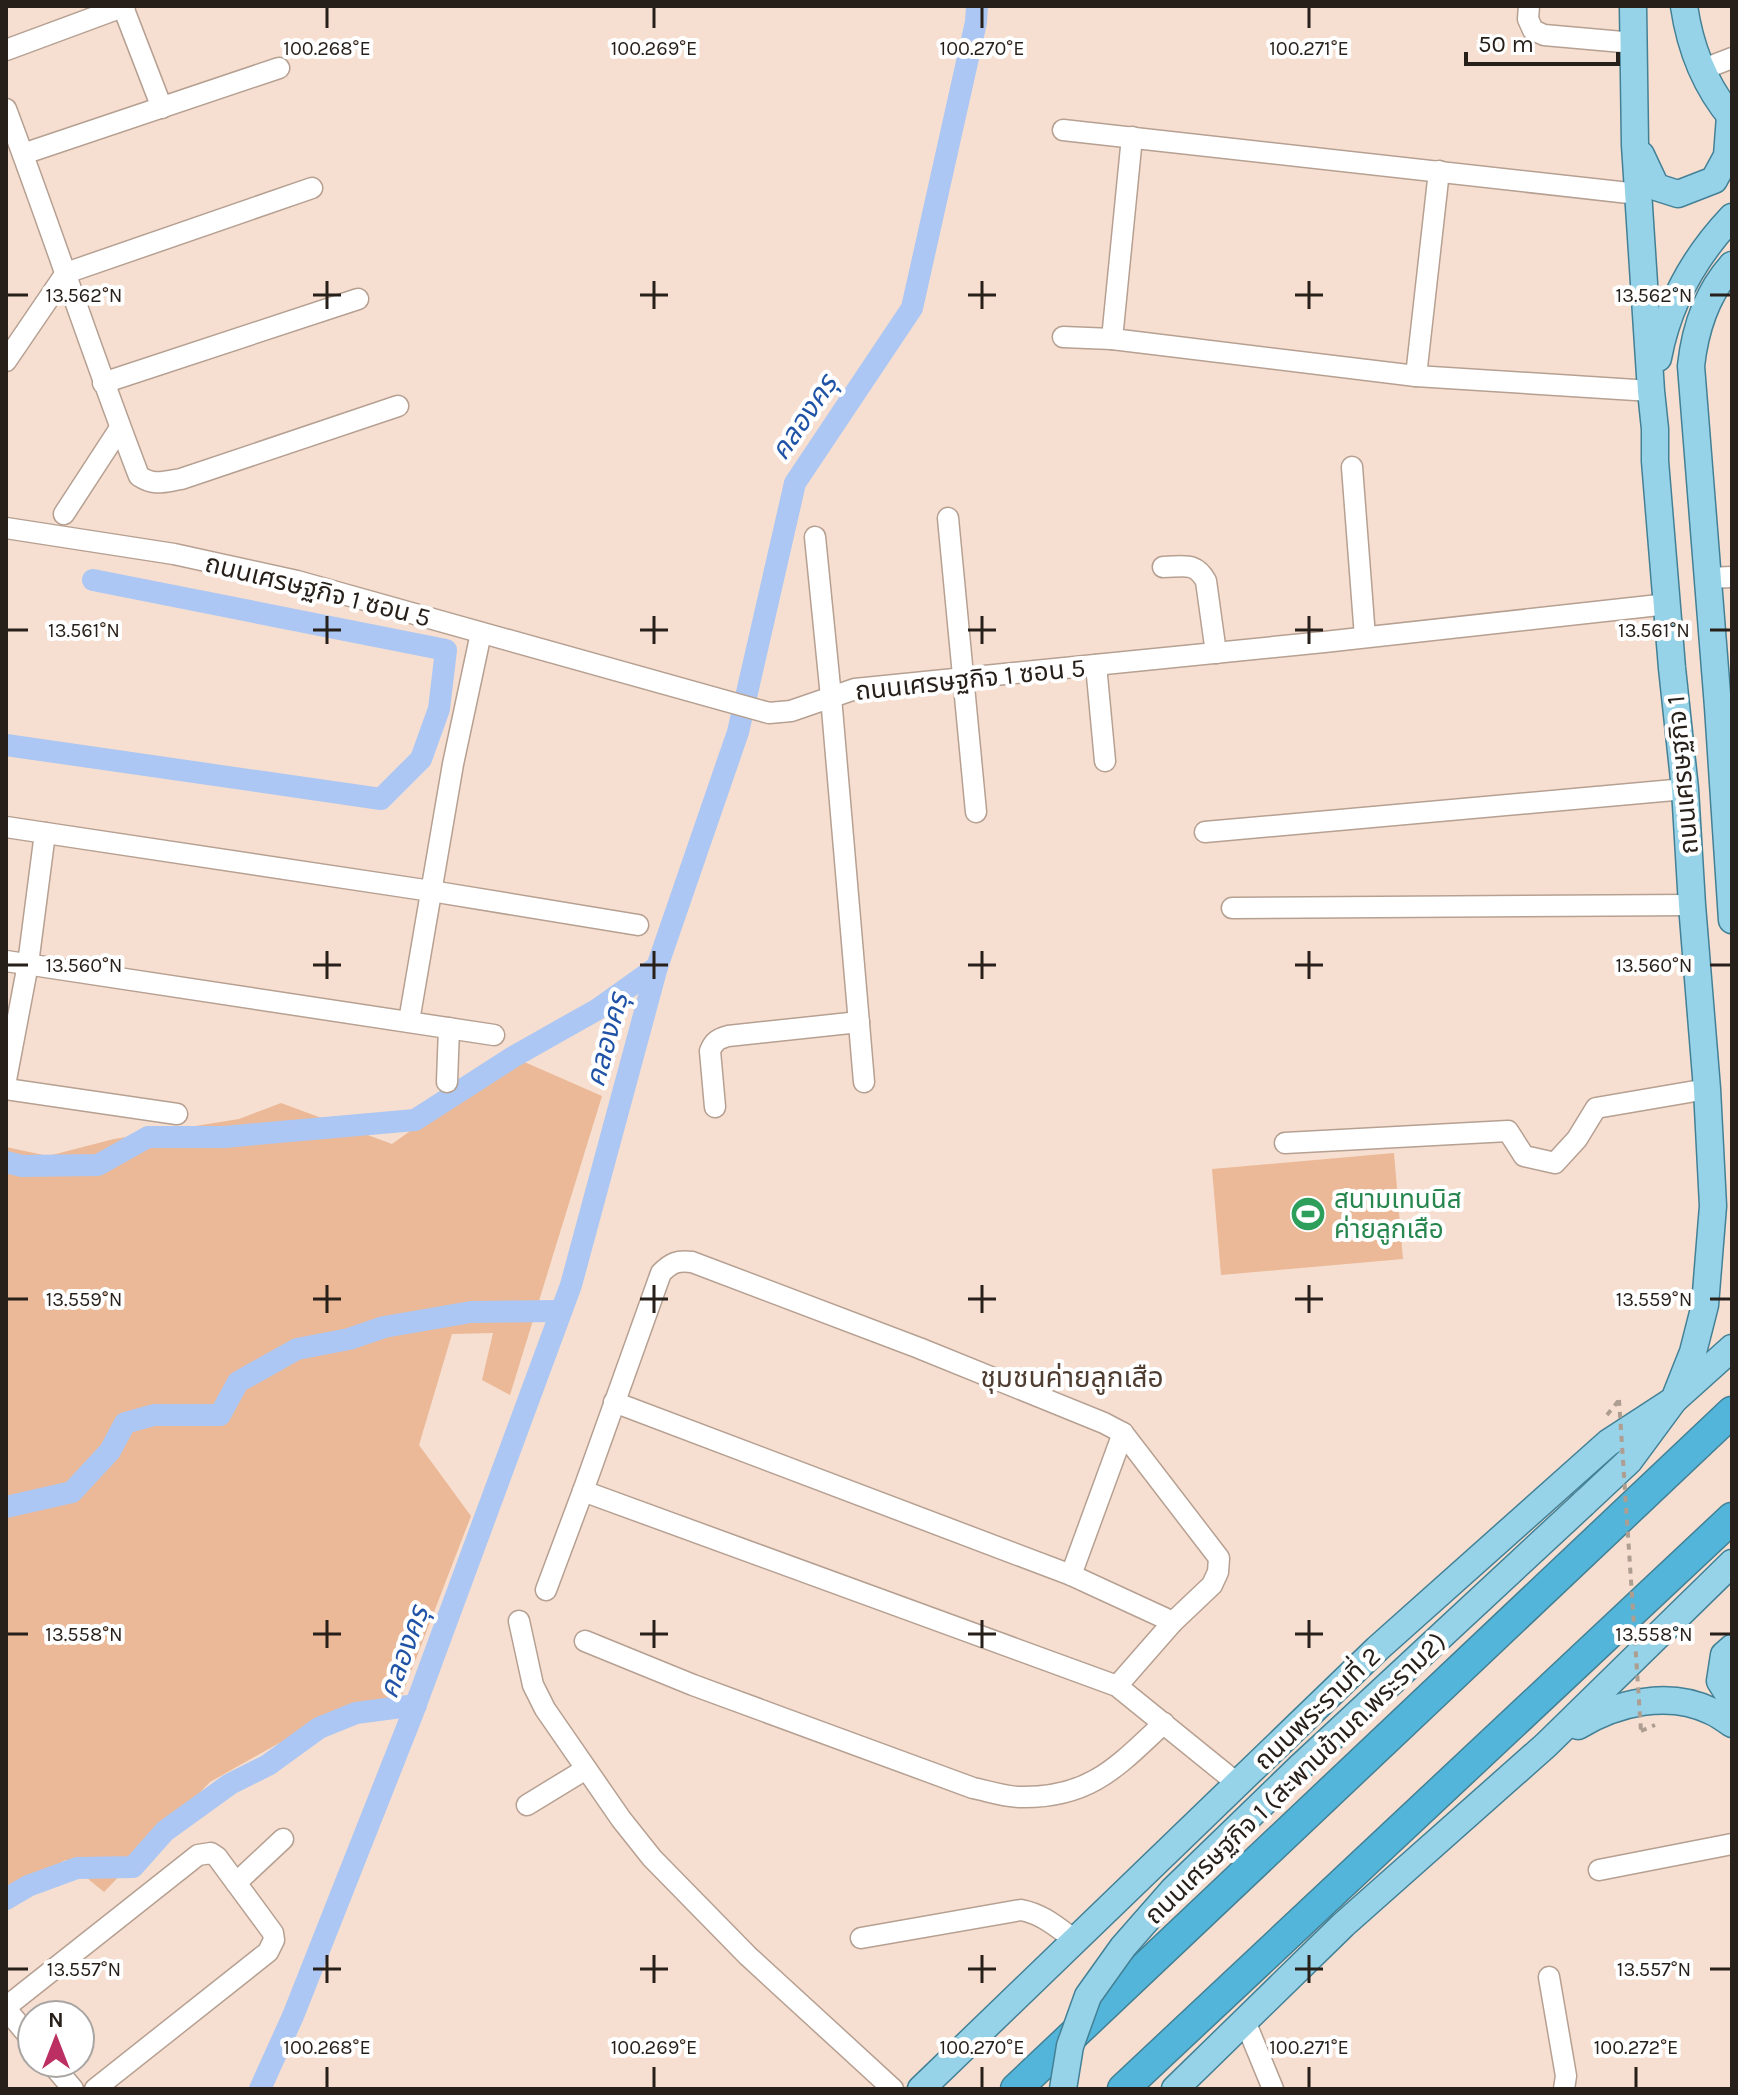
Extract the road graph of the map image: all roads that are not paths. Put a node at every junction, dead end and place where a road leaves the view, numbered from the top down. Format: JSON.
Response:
{"nodes":[{"id":1,"x":124,"y":6,"type":"edge"},
{"id":2,"x":1529,"y":6,"type":"edge"},
{"id":3,"x":1633,"y":6,"type":"edge"},
{"id":4,"x":1684,"y":6,"type":"edge"},
{"id":5,"x":1634,"y":43,"type":"junction"},
{"id":6,"x":6,"y":50,"type":"edge"},
{"id":7,"x":1732,"y":58,"type":"edge"},
{"id":8,"x":279,"y":68,"type":"dead end"},
{"id":9,"x":1701,"y":70,"type":"junction"},
{"id":10,"x":162,"y":108,"type":"junction"},
{"id":11,"x":6,"y":109,"type":"edge"},
{"id":12,"x":1731,"y":117,"type":"edge"},
{"id":13,"x":1063,"y":130,"type":"dead end"},
{"id":14,"x":10,"y":135,"type":"edge"},
{"id":15,"x":1132,"y":137,"type":"junction"},
{"id":16,"x":1635,"y":145,"type":"junction"},
{"id":17,"x":23,"y":154,"type":"junction"},
{"id":18,"x":1439,"y":171,"type":"junction"},
{"id":19,"x":312,"y":188,"type":"dead end"},
{"id":20,"x":1638,"y":194,"type":"junction"},
{"id":21,"x":1732,"y":217,"type":"edge"},
{"id":22,"x":1732,"y":265,"type":"edge"},
{"id":23,"x":66,"y":273,"type":"junction"},
{"id":24,"x":358,"y":299,"type":"dead end"},
{"id":25,"x":1063,"y":337,"type":"dead end"},
{"id":26,"x":1112,"y":339,"type":"junction"},
{"id":27,"x":6,"y":361,"type":"edge"},
{"id":28,"x":1416,"y":376,"type":"junction"},
{"id":29,"x":103,"y":383,"type":"junction"},
{"id":30,"x":1651,"y":391,"type":"junction"},
{"id":31,"x":398,"y":406,"type":"dead end"},
{"id":32,"x":120,"y":428,"type":"junction"},
{"id":33,"x":1655,"y":429,"type":"junction"},
{"id":34,"x":1352,"y":467,"type":"dead end"},
{"id":35,"x":64,"y":514,"type":"dead end"},
{"id":36,"x":948,"y":518,"type":"dead end"},
{"id":37,"x":6,"y":528,"type":"edge"},
{"id":38,"x":815,"y":537,"type":"dead end"},
{"id":39,"x":1163,"y":567,"type":"dead end"},
{"id":40,"x":1720,"y":578,"type":"edge"},
{"id":41,"x":1668,"y":604,"type":"junction"},
{"id":42,"x":481,"y":633,"type":"junction"},
{"id":43,"x":1365,"y":637,"type":"junction"},
{"id":44,"x":1216,"y":653,"type":"junction"},
{"id":45,"x":1096,"y":665,"type":"junction"},
{"id":46,"x":965,"y":678,"type":"junction"},
{"id":47,"x":831,"y":697,"type":"junction"},
{"id":48,"x":1105,"y":761,"type":"dead end"},
{"id":49,"x":1685,"y":789,"type":"junction"},
{"id":50,"x":976,"y":812,"type":"dead end"},
{"id":51,"x":6,"y":827,"type":"edge"},
{"id":52,"x":1205,"y":832,"type":"dead end"},
{"id":53,"x":45,"y":833,"type":"junction"},
{"id":54,"x":431,"y":891,"type":"junction"},
{"id":55,"x":1692,"y":905,"type":"junction"},
{"id":56,"x":1232,"y":908,"type":"dead end"},
{"id":57,"x":1732,"y":920,"type":"edge"},
{"id":58,"x":638,"y":925,"type":"dead end"},
{"id":59,"x":6,"y":961,"type":"edge"},
{"id":60,"x":28,"y":964,"type":"junction"},
{"id":61,"x":409,"y":1021,"type":"junction"},
{"id":62,"x":859,"y":1022,"type":"junction"},
{"id":63,"x":449,"y":1028,"type":"junction"},
{"id":64,"x":494,"y":1035,"type":"dead end"},
{"id":65,"x":6,"y":1080,"type":"edge"},
{"id":66,"x":447,"y":1082,"type":"dead end"},
{"id":67,"x":864,"y":1082,"type":"dead end"},
{"id":68,"x":6,"y":1089,"type":"edge"},
{"id":69,"x":1707,"y":1089,"type":"junction"},
{"id":70,"x":715,"y":1107,"type":"dead end"},
{"id":71,"x":177,"y":1114,"type":"dead end"},
{"id":72,"x":1709,"y":1133,"type":"junction"},
{"id":73,"x":1285,"y":1143,"type":"dead end"},
{"id":74,"x":1732,"y":1166,"type":"edge"},
{"id":75,"x":1732,"y":1348,"type":"edge"},
{"id":76,"x":1674,"y":1400,"type":"junction"},
{"id":77,"x":614,"y":1402,"type":"junction"},
{"id":78,"x":1732,"y":1412,"type":"edge"},
{"id":79,"x":1123,"y":1433,"type":"junction"},
{"id":80,"x":583,"y":1491,"type":"junction"},
{"id":81,"x":1583,"y":1504,"type":"joint"},
{"id":82,"x":1732,"y":1518,"type":"edge"},
{"id":83,"x":1732,"y":1563,"type":"edge"},
{"id":84,"x":1071,"y":1575,"type":"junction"},
{"id":85,"x":546,"y":1590,"type":"dead end"},
{"id":86,"x":519,"y":1621,"type":"dead end"},
{"id":87,"x":1173,"y":1622,"type":"junction"},
{"id":88,"x":585,"y":1641,"type":"dead end"},
{"id":89,"x":1732,"y":1648,"type":"edge"},
{"id":90,"x":1117,"y":1686,"type":"junction"},
{"id":91,"x":1732,"y":1700,"type":"edge"},
{"id":92,"x":1164,"y":1723,"type":"junction"},
{"id":93,"x":1732,"y":1724,"type":"edge"},
{"id":94,"x":1546,"y":1745,"type":"junction"},
{"id":95,"x":586,"y":1769,"type":"junction"},
{"id":96,"x":1238,"y":1784,"type":"junction"},
{"id":97,"x":527,"y":1805,"type":"dead end"},
{"id":98,"x":283,"y":1839,"type":"dead end"},
{"id":99,"x":1732,"y":1844,"type":"edge"},
{"id":100,"x":1599,"y":1870,"type":"dead end"},
{"id":101,"x":236,"y":1883,"type":"junction"},
{"id":102,"x":861,"y":1938,"type":"dead end"},
{"id":103,"x":1076,"y":1941,"type":"junction"},
{"id":104,"x":1549,"y":1977,"type":"dead end"},
{"id":105,"x":6,"y":2008,"type":"edge"},
{"id":106,"x":1245,"y":2021,"type":"junction"},
{"id":107,"x":95,"y":2089,"type":"edge"},
{"id":108,"x":893,"y":2089,"type":"edge"},
{"id":109,"x":921,"y":2089,"type":"edge"},
{"id":110,"x":1016,"y":2089,"type":"edge"},
{"id":111,"x":1063,"y":2089,"type":"edge"},
{"id":112,"x":1123,"y":2089,"type":"edge"},
{"id":113,"x":1175,"y":2089,"type":"edge"},
{"id":114,"x":1273,"y":2089,"type":"edge"},
{"id":115,"x":1564,"y":2089,"type":"edge"}],
"edges":[{"from":1,"to":6,"type":"street"},
{"from":1,"to":10,"type":"street"},
{"from":2,"to":5,"type":"street"},
{"from":3,"to":5,"type":"main road","name":"ถนนเศรษฐกิจ 1"},
{"from":4,"to":9,"type":"main road"},
{"from":5,"to":16,"type":"main road","name":"ถนนเศรษฐกิจ 1"},
{"from":7,"to":9,"type":"street"},
{"from":8,"to":10,"type":"street"},
{"from":9,"to":12,"type":"main road"},
{"from":10,"to":17,"type":"street"},
{"from":11,"to":14,"type":"street"},
{"from":12,"to":16,"type":"main road"},
{"from":13,"to":15,"type":"street"},
{"from":14,"to":17,"type":"street"},
{"from":15,"to":18,"type":"street"},
{"from":15,"to":26,"type":"street"},
{"from":16,"to":20,"type":"main road","name":"ถนนเศรษฐกิจ 1"},
{"from":17,"to":23,"type":"street"},
{"from":18,"to":20,"type":"street"},
{"from":18,"to":28,"type":"street"},
{"from":19,"to":23,"type":"street"},
{"from":20,"to":30,"type":"main road","name":"ถนนเศรษฐกิจ 1"},
{"from":21,"to":33,"type":"main road"},
{"from":22,"to":40,"type":"main road","name":"ถนนเศรษฐกิจ 1"},
{"from":23,"to":27,"type":"street"},
{"from":23,"to":29,"type":"street"},
{"from":24,"to":29,"type":"street"},
{"from":25,"to":26,"type":"street"},
{"from":26,"to":28,"type":"street"},
{"from":28,"to":30,"type":"street"},
{"from":29,"to":32,"type":"street"},
{"from":30,"to":33,"type":"main road","name":"ถนนเศรษฐกิจ 1"},
{"from":31,"to":32,"type":"street"},
{"from":32,"to":35,"type":"street"},
{"from":33,"to":41,"type":"main road","name":"ถนนเศรษฐกิจ 1"},
{"from":34,"to":43,"type":"street"},
{"from":36,"to":46,"type":"street"},
{"from":37,"to":42,"type":"street","name":"ถนนเศรษฐกิจ 1 ซอน 5"},
{"from":38,"to":47,"type":"street"},
{"from":39,"to":44,"type":"street"},
{"from":40,"to":57,"type":"main road","name":"ถนนเศรษฐกิจ 1"},
{"from":41,"to":43,"type":"street","name":"ถนนเศรษฐกิจ 1 ซอน 5"},
{"from":41,"to":49,"type":"main road","name":"ถนนเศรษฐกิจ 1"},
{"from":42,"to":47,"type":"street","name":"ถนนเศรษฐกิจ 1 ซอน 5"},
{"from":42,"to":54,"type":"street"},
{"from":43,"to":44,"type":"street","name":"ถนนเศรษฐกิจ 1 ซอน 5"},
{"from":44,"to":45,"type":"street","name":"ถนนเศรษฐกิจ 1 ซอน 5"},
{"from":45,"to":46,"type":"street","name":"ถนนเศรษฐกิจ 1 ซอน 5"},
{"from":45,"to":48,"type":"street"},
{"from":46,"to":47,"type":"street","name":"ถนนเศรษฐกิจ 1 ซอน 5"},
{"from":46,"to":50,"type":"street"},
{"from":47,"to":62,"type":"street"},
{"from":49,"to":52,"type":"street"},
{"from":49,"to":55,"type":"main road","name":"ถนนเศรษฐกิจ 1"},
{"from":51,"to":53,"type":"street"},
{"from":53,"to":54,"type":"street"},
{"from":53,"to":60,"type":"street"},
{"from":54,"to":58,"type":"street"},
{"from":54,"to":61,"type":"street"},
{"from":55,"to":56,"type":"street"},
{"from":55,"to":69,"type":"main road","name":"ถนนเศรษฐกิจ 1"},
{"from":59,"to":60,"type":"street"},
{"from":60,"to":61,"type":"street"},
{"from":60,"to":65,"type":"street"},
{"from":61,"to":63,"type":"street"},
{"from":62,"to":67,"type":"street"},
{"from":62,"to":70,"type":"street"},
{"from":63,"to":64,"type":"street"},
{"from":63,"to":66,"type":"street"},
{"from":68,"to":71,"type":"street"},
{"from":69,"to":72,"type":"main road","name":"ถนนเศรษฐกิจ 1"},
{"from":69,"to":73,"type":"street"},
{"from":72,"to":74,"type":"main road"},
{"from":72,"to":76,"type":"main road","name":"ถนนเศรษฐกิจ 1"},
{"from":75,"to":76,"type":"main road","name":"ถนนพระรามที่ 2"},
{"from":76,"to":81,"type":"main road","name":"ถนนเศรษฐกิจ 1"},
{"from":76,"to":96,"type":"main road","name":"ถนนพระรามที่ 2"},
{"from":77,"to":79,"type":"street"},
{"from":77,"to":80,"type":"street"},
{"from":77,"to":84,"type":"street"},
{"from":78,"to":110,"type":"highway"},
{"from":79,"to":84,"type":"street"},
{"from":79,"to":87,"type":"street"},
{"from":80,"to":85,"type":"street"},
{"from":80,"to":90,"type":"street"},
{"from":81,"to":111,"type":"main road","name":"ถนนเศรษฐกิจ 1 (สะพานข้ามถ.พระราม2)","bridge":true},
{"from":82,"to":112,"type":"highway"},
{"from":83,"to":94,"type":"main road"},
{"from":84,"to":87,"type":"street"},
{"from":86,"to":95,"type":"street"},
{"from":87,"to":90,"type":"street"},
{"from":88,"to":92,"type":"street"},
{"from":89,"to":91,"type":"main road"},
{"from":90,"to":92,"type":"street"},
{"from":92,"to":96,"type":"street"},
{"from":93,"to":94,"type":"main road"},
{"from":94,"to":106,"type":"main road"},
{"from":95,"to":97,"type":"street"},
{"from":95,"to":108,"type":"street"},
{"from":96,"to":103,"type":"main road","name":"ถนนพระรามที่ 2"},
{"from":98,"to":101,"type":"street"},
{"from":99,"to":100,"type":"street"},
{"from":101,"to":105,"type":"street"},
{"from":101,"to":107,"type":"street"},
{"from":102,"to":103,"type":"street"},
{"from":103,"to":109,"type":"main road","name":"ถนนพระรามที่ 2"},
{"from":104,"to":115,"type":"street"},
{"from":106,"to":113,"type":"main road"},
{"from":106,"to":114,"type":"street"}]}
